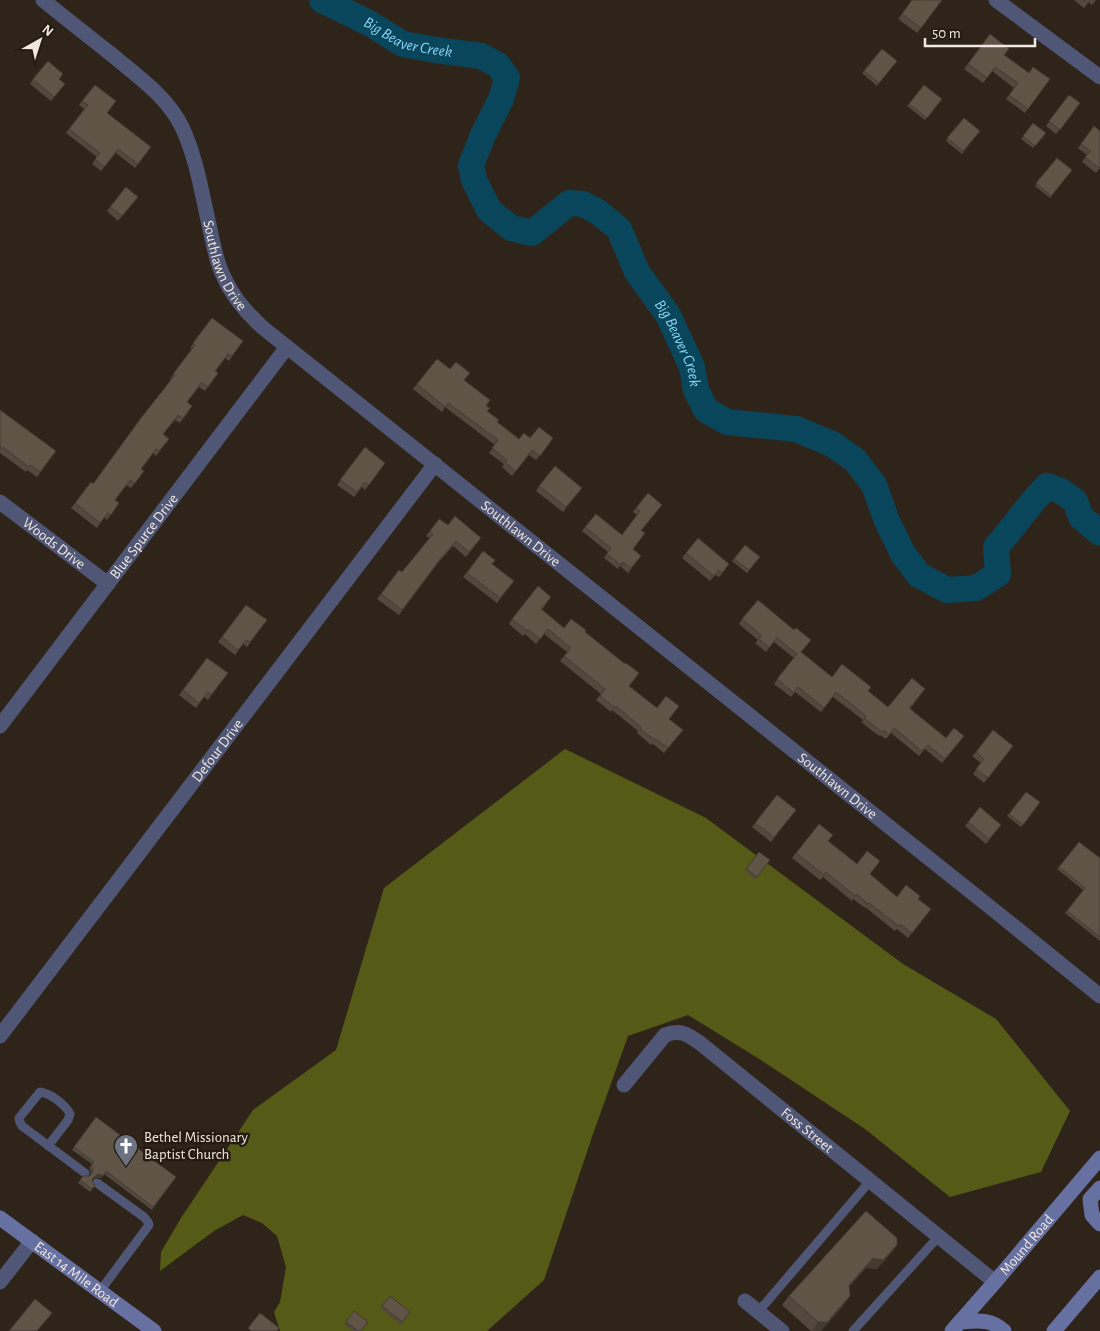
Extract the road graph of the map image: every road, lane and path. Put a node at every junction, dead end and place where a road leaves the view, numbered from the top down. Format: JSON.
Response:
{"nodes":[{"id":1,"x":43,"y":0,"type":"edge"},
{"id":2,"x":996,"y":0,"type":"edge"},
{"id":3,"x":1100,"y":77,"type":"edge"},
{"id":4,"x":287,"y":348,"type":"junction"},
{"id":5,"x":435,"y":464,"type":"junction"},
{"id":6,"x":0,"y":502,"type":"edge"},
{"id":7,"x":108,"y":584,"type":"junction"},
{"id":8,"x":0,"y":726,"type":"edge"},
{"id":9,"x":1100,"y":996,"type":"edge"},
{"id":10,"x":0,"y":1036,"type":"edge"},
{"id":11,"x":624,"y":1084,"type":"dead end"},
{"id":12,"x":48,"y":1146,"type":"junction"},
{"id":13,"x":1100,"y":1158,"type":"edge"},
{"id":14,"x":85,"y":1174,"type":"edge"},
{"id":15,"x":870,"y":1181,"type":"junction"},
{"id":16,"x":97,"y":1183,"type":"dead end"},
{"id":17,"x":1100,"y":1188,"type":"edge"},
{"id":18,"x":0,"y":1218,"type":"edge"},
{"id":19,"x":1100,"y":1224,"type":"edge"},
{"id":20,"x":939,"y":1236,"type":"junction"},
{"id":21,"x":32,"y":1241,"type":"junction"},
{"id":22,"x":1100,"y":1277,"type":"edge"},
{"id":23,"x":0,"y":1282,"type":"edge"},
{"id":24,"x":995,"y":1282,"type":"junction"},
{"id":25,"x":100,"y":1291,"type":"junction"},
{"id":26,"x":745,"y":1301,"type":"dead end"},
{"id":27,"x":758,"y":1312,"type":"junction"},
{"id":28,"x":956,"y":1327,"type":"edge"},
{"id":29,"x":154,"y":1331,"type":"edge"},
{"id":30,"x":782,"y":1331,"type":"edge"},
{"id":31,"x":853,"y":1331,"type":"edge"},
{"id":32,"x":1004,"y":1331,"type":"edge"},
{"id":33,"x":1054,"y":1331,"type":"edge"}],
"edges":[{"from":1,"to":4,"type":"street","name":"Southlawn Drive"},
{"from":2,"to":3,"type":"street"},
{"from":4,"to":5,"type":"street","name":"Southlawn Drive"},
{"from":4,"to":7,"type":"street","name":"Blue Spurce Drive"},
{"from":5,"to":9,"type":"street","name":"Southlawn Drive"},
{"from":5,"to":10,"type":"street","name":"Defour Drive"},
{"from":6,"to":7,"type":"street","name":"Woods Drive"},
{"from":7,"to":8,"type":"street","name":"Blue Spurce Drive"},
{"from":11,"to":15,"type":"street","name":"Foss Street"},
{"from":12,"to":12,"type":"lane"},
{"from":12,"to":14,"type":"lane"},
{"from":13,"to":24,"type":"main road","name":"Mound Road"},
{"from":15,"to":20,"type":"street","name":"Foss Street"},
{"from":15,"to":27,"type":"lane"},
{"from":16,"to":25,"type":"lane"},
{"from":17,"to":19,"type":"main road"},
{"from":18,"to":21,"type":"main road","name":"East 14 Mile Road"},
{"from":20,"to":24,"type":"street","name":"Foss Street"},
{"from":20,"to":31,"type":"lane"},
{"from":21,"to":23,"type":"street"},
{"from":21,"to":25,"type":"main road","name":"East 14 Mile Road"},
{"from":22,"to":33,"type":"main road"},
{"from":24,"to":28,"type":"main road","name":"Mound Road"},
{"from":25,"to":29,"type":"main road","name":"East 14 Mile Road"},
{"from":26,"to":27,"type":"street"},
{"from":27,"to":30,"type":"street"},
{"from":28,"to":32,"type":"main road"}]}
